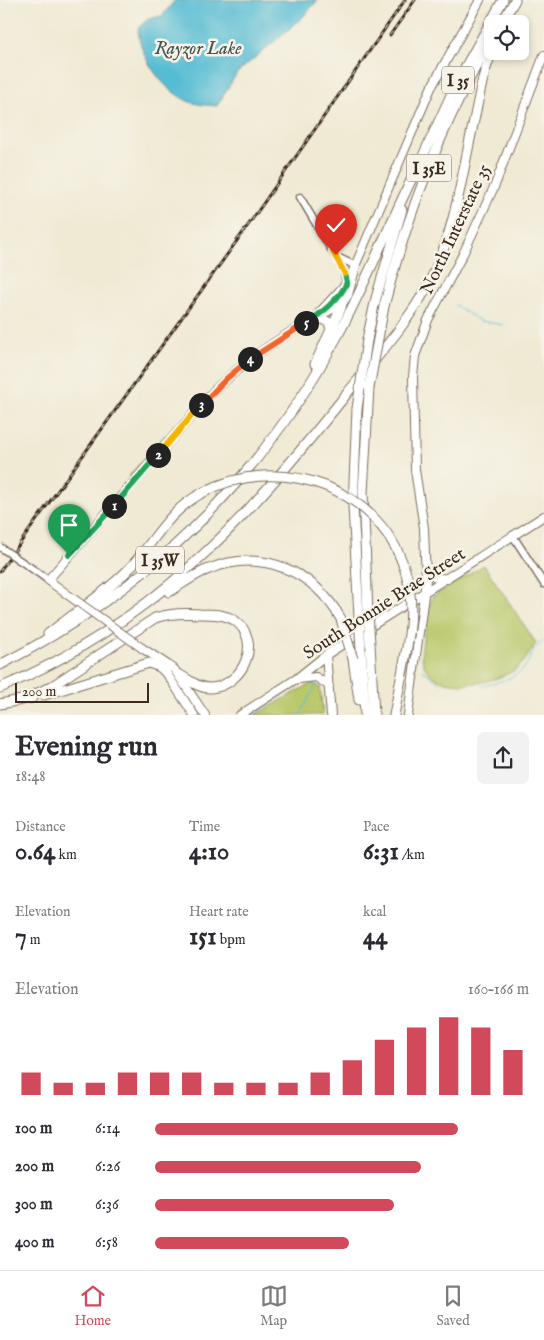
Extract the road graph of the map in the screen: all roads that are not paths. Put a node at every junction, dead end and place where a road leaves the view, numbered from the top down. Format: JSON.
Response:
{"nodes":[{"id":1,"x":480,"y":0,"type":"edge"},
{"id":2,"x":503,"y":0,"type":"edge"},
{"id":3,"x":515,"y":0,"type":"edge"},
{"id":4,"x":506,"y":15,"type":"edge"},
{"id":5,"x":484,"y":52,"type":"edge"},
{"id":6,"x":544,"y":55,"type":"edge"},
{"id":7,"x":489,"y":60,"type":"edge"},
{"id":8,"x":419,"y":164,"type":"junction"},
{"id":9,"x":300,"y":197,"type":"dead end"},
{"id":10,"x":333,"y":252,"type":"junction"},
{"id":11,"x":356,"y":266,"type":"junction"},
{"id":12,"x":346,"y":284,"type":"junction"},
{"id":13,"x":342,"y":304,"type":"junction"},
{"id":14,"x":310,"y":321,"type":"junction"},
{"id":15,"x":331,"y":331,"type":"junction"},
{"id":16,"x":270,"y":442,"type":"junction"},
{"id":17,"x":544,"y":516,"type":"edge"},
{"id":18,"x":513,"y":536,"type":"junction"},
{"id":19,"x":0,"y":547,"type":"edge"},
{"id":20,"x":425,"y":565,"type":"junction"},
{"id":21,"x":449,"y":578,"type":"junction"},
{"id":22,"x":48,"y":580,"type":"junction"},
{"id":23,"x":544,"y":584,"type":"edge"},
{"id":24,"x":426,"y":592,"type":"junction"},
{"id":25,"x":134,"y":613,"type":"junction"},
{"id":26,"x":363,"y":615,"type":"junction"},
{"id":27,"x":27,"y":651,"type":"junction"},
{"id":28,"x":326,"y":655,"type":"junction"},
{"id":29,"x":158,"y":660,"type":"junction"},
{"id":30,"x":0,"y":665,"type":"edge"},
{"id":31,"x":165,"y":672,"type":"junction"},
{"id":32,"x":180,"y":675,"type":"junction"},
{"id":33,"x":296,"y":680,"type":"junction"},
{"id":34,"x":328,"y":686,"type":"junction"},
{"id":35,"x":0,"y":688,"type":"edge"},
{"id":36,"x":26,"y":699,"type":"junction"},
{"id":37,"x":0,"y":704,"type":"edge"},
{"id":38,"x":194,"y":715,"type":"edge"},
{"id":39,"x":205,"y":715,"type":"edge"},
{"id":40,"x":240,"y":715,"type":"edge"},
{"id":41,"x":331,"y":715,"type":"edge"},
{"id":42,"x":361,"y":715,"type":"edge"},
{"id":43,"x":365,"y":715,"type":"edge"},
{"id":44,"x":374,"y":715,"type":"edge"},
{"id":45,"x":394,"y":715,"type":"edge"},
{"id":46,"x":408,"y":715,"type":"edge"}],
"edges":[{"from":1,"to":11,"type":"main road"},
{"from":2,"to":8,"type":"highway","number":"I 35"},
{"from":3,"to":4,"type":"highway"},
{"from":5,"to":26,"type":"highway","number":"I 35E","bridge":true},
{"from":6,"to":20,"type":"main road","name":"North Interstate 35"},
{"from":7,"to":25,"type":"highway","number":"I 35W"},
{"from":8,"to":16,"type":"highway","number":"I 35W"},
{"from":8,"to":26,"type":"highway","number":"I 35E","bridge":true},
{"from":9,"to":10,"type":"street"},
{"from":10,"to":11,"type":"street"},
{"from":10,"to":12,"type":"street"},
{"from":11,"to":12,"type":"main road"},
{"from":11,"to":13,"type":"main road"},
{"from":12,"to":13,"type":"highway"},
{"from":12,"to":14,"type":"main road"},
{"from":13,"to":14,"type":"main road"},
{"from":13,"to":15,"type":"highway"},
{"from":14,"to":15,"type":"highway"},
{"from":14,"to":22,"type":"main road"},
{"from":15,"to":16,"type":"highway"},
{"from":16,"to":27,"type":"highway","number":"I 35W"},
{"from":17,"to":18,"type":"main road","name":"South Bonnie Brae Street"},
{"from":18,"to":21,"type":"main road","name":"South Bonnie Brae Street"},
{"from":18,"to":23,"type":"street"},
{"from":19,"to":22,"type":"street","bridge":true},
{"from":20,"to":21,"type":"main road"},
{"from":20,"to":24,"type":"main road","name":"North Interstate 35"},
{"from":21,"to":24,"type":"main road","name":"South Bonnie Brae Street"},
{"from":22,"to":29,"type":"main road","bridge":true},
{"from":24,"to":28,"type":"main road","name":"South Bonnie Brae Street"},
{"from":24,"to":46,"type":"main road","name":"North Interstate 35"},
{"from":25,"to":35,"type":"highway","number":"I 35W"},
{"from":25,"to":42,"type":"highway","bridge":true},
{"from":26,"to":43,"type":"highway","number":"I 35E","bridge":true},
{"from":26,"to":44,"type":"highway","number":"I 35E","bridge":true},
{"from":27,"to":30,"type":"highway","number":"I 35W"},
{"from":27,"to":45,"type":"highway","bridge":true},
{"from":28,"to":33,"type":"main road","name":"South Bonnie Brae Street"},
{"from":28,"to":34,"type":"main road"},
{"from":29,"to":31,"type":"main road"},
{"from":29,"to":32,"type":"main road"},
{"from":31,"to":36,"type":"highway"},
{"from":31,"to":38,"type":"main road"},
{"from":32,"to":36,"type":"highway"},
{"from":32,"to":39,"type":"main road"},
{"from":33,"to":34,"type":"main road"},
{"from":33,"to":40,"type":"main road","name":"South Bonnie Brae Street"},
{"from":34,"to":41,"type":"main road"},
{"from":36,"to":37,"type":"highway"}]}
